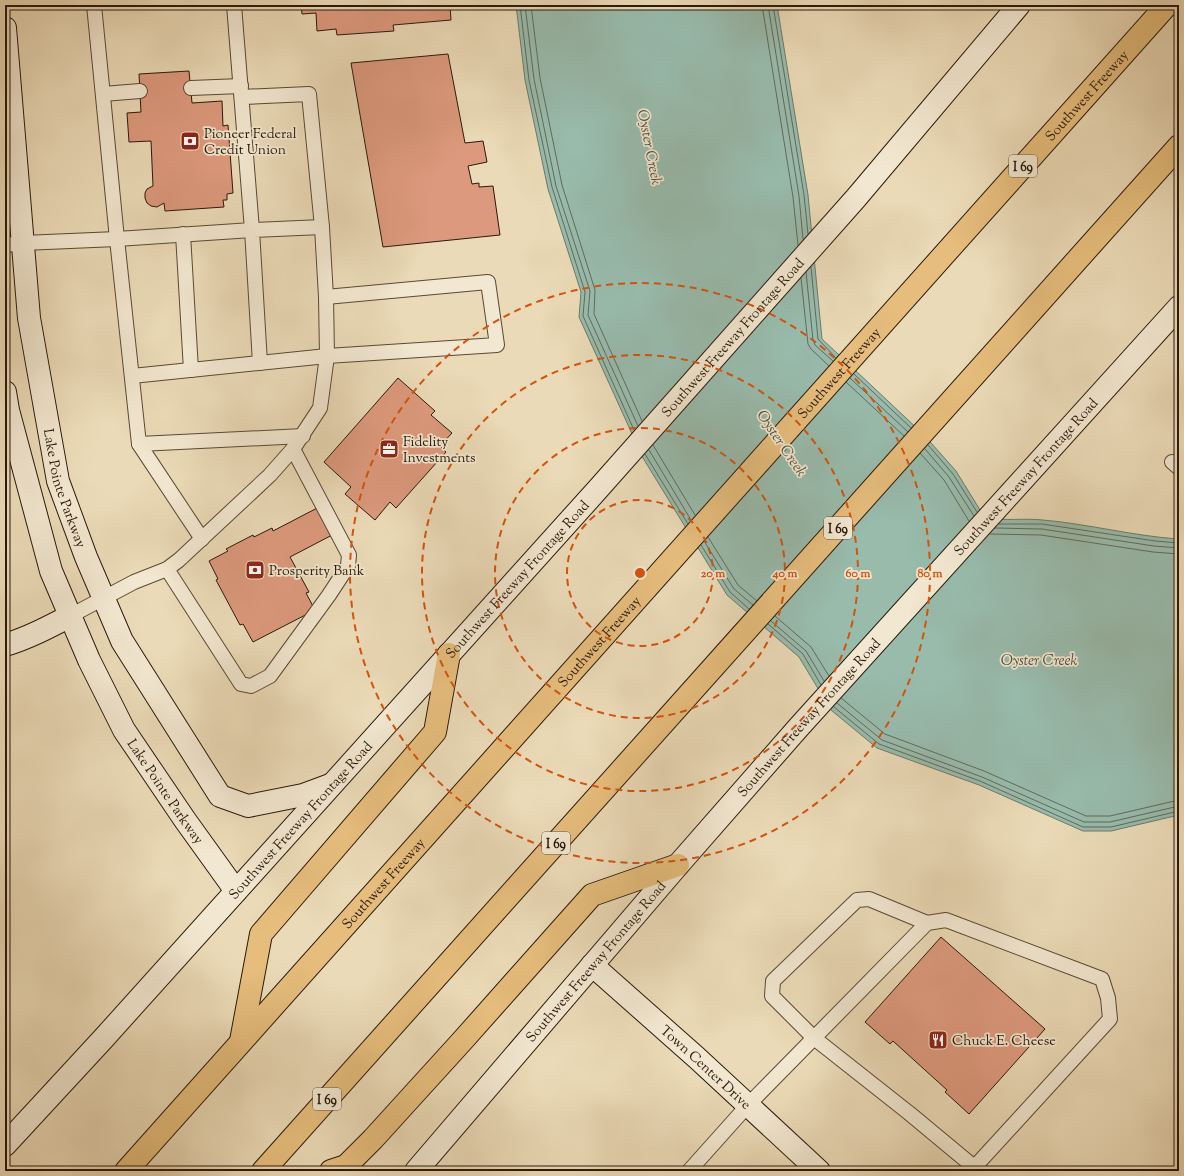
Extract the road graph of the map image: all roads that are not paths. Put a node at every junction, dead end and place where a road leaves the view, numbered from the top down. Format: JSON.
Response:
{"nodes":[{"id":1,"x":94,"y":5,"type":"edge"},
{"id":2,"x":234,"y":5,"type":"edge"},
{"id":3,"x":1019,"y":5,"type":"edge"},
{"id":4,"x":1168,"y":5,"type":"edge"},
{"id":5,"x":5,"y":28,"type":"edge"},
{"id":6,"x":190,"y":88,"type":"dead end"},
{"id":7,"x":140,"y":91,"type":"dead end"},
{"id":8,"x":241,"y":91,"type":"junction"},
{"id":9,"x":103,"y":94,"type":"junction"},
{"id":10,"x":1179,"y":146,"type":"edge"},
{"id":11,"x":322,"y":227,"type":"junction"},
{"id":12,"x":252,"y":230,"type":"junction"},
{"id":13,"x":183,"y":234,"type":"junction"},
{"id":14,"x":117,"y":239,"type":"junction"},
{"id":15,"x":14,"y":244,"type":"edge"},
{"id":16,"x":326,"y":297,"type":"junction"},
{"id":17,"x":1179,"y":307,"type":"edge"},
{"id":18,"x":327,"y":356,"type":"junction"},
{"id":19,"x":260,"y":363,"type":"junction"},
{"id":20,"x":191,"y":370,"type":"junction"},
{"id":21,"x":132,"y":376,"type":"junction"},
{"id":22,"x":5,"y":392,"type":"edge"},
{"id":23,"x":303,"y":436,"type":"junction"},
{"id":24,"x":139,"y":444,"type":"junction"},
{"id":25,"x":293,"y":449,"type":"junction"},
{"id":26,"x":202,"y":539,"type":"junction"},
{"id":27,"x":167,"y":569,"type":"junction"},
{"id":28,"x":103,"y":598,"type":"junction"},
{"id":29,"x":70,"y":616,"type":"junction"},
{"id":30,"x":5,"y":645,"type":"edge"},
{"id":31,"x":449,"y":654,"type":"junction"},
{"id":32,"x":333,"y":784,"type":"junction"},
{"id":33,"x":678,"y":864,"type":"junction"},
{"id":34,"x":236,"y":891,"type":"junction"},
{"id":35,"x":927,"y":923,"type":"junction"},
{"id":36,"x":592,"y":965,"type":"junction"},
{"id":37,"x":814,"y":1038,"type":"junction"},
{"id":38,"x":242,"y":1041,"type":"junction"},
{"id":39,"x":748,"y":1105,"type":"junction"},
{"id":40,"x":5,"y":1145,"type":"edge"},
{"id":41,"x":973,"y":1169,"type":"edge"},
{"id":42,"x":126,"y":1171,"type":"edge"},
{"id":43,"x":263,"y":1171,"type":"edge"},
{"id":44,"x":332,"y":1171,"type":"edge"},
{"id":45,"x":416,"y":1171,"type":"edge"},
{"id":46,"x":688,"y":1171,"type":"edge"},
{"id":47,"x":819,"y":1171,"type":"edge"}],
"edges":[{"from":1,"to":9,"type":"lane"},
{"from":2,"to":8,"type":"lane"},
{"from":3,"to":31,"type":"main road","name":"Southwest Freeway Frontage Road"},
{"from":4,"to":38,"type":"highway","name":"Southwest Freeway","number":"I 69"},
{"from":5,"to":15,"type":"main road","name":"Lake Pointe Parkway"},
{"from":6,"to":8,"type":"lane"},
{"from":7,"to":9,"type":"lane"},
{"from":8,"to":11,"type":"lane"},
{"from":8,"to":12,"type":"lane"},
{"from":9,"to":14,"type":"lane"},
{"from":10,"to":43,"type":"highway","number":"I 69"},
{"from":11,"to":12,"type":"lane"},
{"from":11,"to":16,"type":"lane"},
{"from":12,"to":13,"type":"lane"},
{"from":12,"to":19,"type":"lane"},
{"from":13,"to":14,"type":"lane"},
{"from":13,"to":20,"type":"lane"},
{"from":14,"to":15,"type":"lane"},
{"from":14,"to":21,"type":"lane"},
{"from":15,"to":28,"type":"main road","name":"Lake Pointe Parkway"},
{"from":16,"to":18,"type":"lane"},
{"from":16,"to":18,"type":"lane"},
{"from":17,"to":33,"type":"main road","name":"Southwest Freeway Frontage Road"},
{"from":18,"to":19,"type":"lane"},
{"from":18,"to":23,"type":"lane"},
{"from":19,"to":20,"type":"lane"},
{"from":20,"to":21,"type":"lane"},
{"from":21,"to":24,"type":"lane"},
{"from":22,"to":29,"type":"main road","name":"Lake Pointe Parkway"},
{"from":23,"to":24,"type":"lane"},
{"from":23,"to":25,"type":"lane"},
{"from":24,"to":26,"type":"lane"},
{"from":25,"to":26,"type":"lane"},
{"from":25,"to":27,"type":"lane"},
{"from":26,"to":27,"type":"lane"},
{"from":27,"to":28,"type":"lane"},
{"from":28,"to":29,"type":"lane"},
{"from":28,"to":32,"type":"main road","name":"Lake Pointe Parkway"},
{"from":29,"to":30,"type":"main road"},
{"from":29,"to":34,"type":"main road","name":"Lake Pointe Parkway"},
{"from":31,"to":32,"type":"main road","name":"Southwest Freeway Frontage Road"},
{"from":31,"to":38,"type":"highway"},
{"from":32,"to":34,"type":"main road","name":"Southwest Freeway Frontage Road"},
{"from":33,"to":36,"type":"main road","name":"Southwest Freeway Frontage Road"},
{"from":33,"to":44,"type":"highway"},
{"from":34,"to":40,"type":"main road","name":"Southwest Freeway Frontage Road"},
{"from":35,"to":37,"type":"lane"},
{"from":35,"to":37,"type":"lane"},
{"from":35,"to":41,"type":"lane"},
{"from":36,"to":39,"type":"main road","name":"Town Center Drive"},
{"from":36,"to":45,"type":"main road","name":"Southwest Freeway Frontage Road"},
{"from":37,"to":39,"type":"lane"},
{"from":37,"to":41,"type":"lane"},
{"from":38,"to":42,"type":"highway","name":"Southwest Freeway","number":"I 69"},
{"from":39,"to":46,"type":"lane"},
{"from":39,"to":47,"type":"main road","name":"Town Center Drive"}]}
